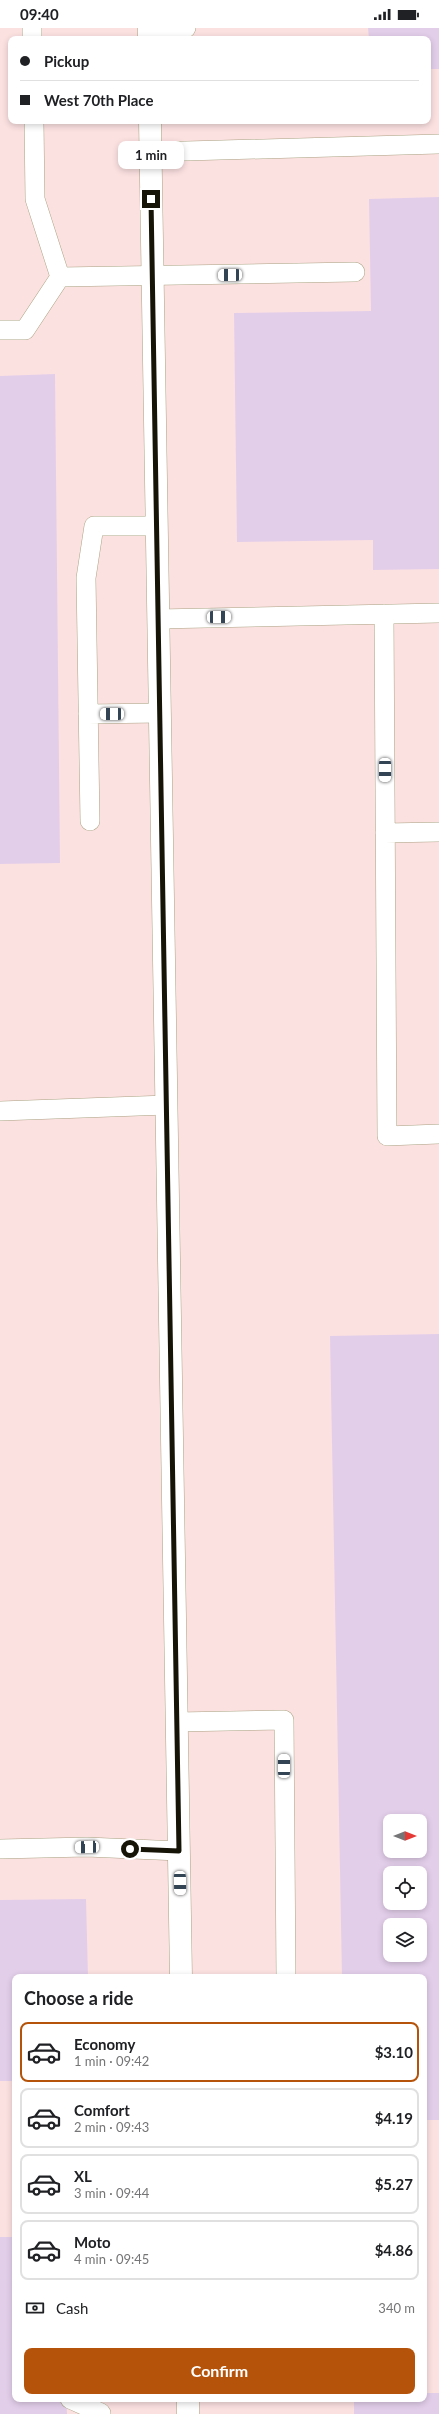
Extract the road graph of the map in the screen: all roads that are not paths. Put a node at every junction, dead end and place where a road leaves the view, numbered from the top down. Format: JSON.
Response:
{"nodes":[{"id":1,"x":186,"y":28,"type":"edge"},
{"id":2,"x":149,"y":33,"type":"edge"},
{"id":3,"x":34,"y":124,"type":"edge"},
{"id":4,"x":150,"y":124,"type":"edge"},
{"id":5,"x":439,"y":144,"type":"edge"},
{"id":6,"x":151,"y":152,"type":"junction"},
{"id":7,"x":355,"y":272,"type":"dead end"},
{"id":8,"x":153,"y":276,"type":"junction"},
{"id":9,"x":60,"y":277,"type":"junction"},
{"id":10,"x":0,"y":330,"type":"edge"},
{"id":11,"x":157,"y":526,"type":"junction"},
{"id":12,"x":439,"y":613,"type":"edge"},
{"id":13,"x":384,"y":614,"type":"junction"},
{"id":14,"x":158,"y":619,"type":"junction"},
{"id":15,"x":160,"y":713,"type":"junction"},
{"id":16,"x":88,"y":714,"type":"junction"},
{"id":17,"x":90,"y":821,"type":"dead end"},
{"id":18,"x":439,"y":832,"type":"edge"},
{"id":19,"x":385,"y":833,"type":"junction"},
{"id":20,"x":166,"y":1105,"type":"junction"},
{"id":21,"x":0,"y":1111,"type":"edge"},
{"id":22,"x":439,"y":1134,"type":"edge"},
{"id":23,"x":177,"y":1722,"type":"junction"},
{"id":24,"x":0,"y":1850,"type":"edge"},
{"id":25,"x":179,"y":1851,"type":"junction"},
{"id":26,"x":181,"y":1974,"type":"edge"},
{"id":27,"x":286,"y":1974,"type":"edge"},
{"id":28,"x":79,"y":2402,"type":"edge"},
{"id":29,"x":188,"y":2402,"type":"edge"},
{"id":30,"x":101,"y":2409,"type":"edge"},
{"id":31,"x":188,"y":2414,"type":"edge"}],
"edges":[{"from":1,"to":2,"type":"lane"},
{"from":3,"to":9,"type":"lane"},
{"from":4,"to":6,"type":"street"},
{"from":5,"to":6,"type":"lane"},
{"from":6,"to":8,"type":"street"},
{"from":7,"to":8,"type":"lane"},
{"from":8,"to":9,"type":"lane"},
{"from":8,"to":11,"type":"street"},
{"from":9,"to":10,"type":"lane"},
{"from":11,"to":14,"type":"street"},
{"from":11,"to":16,"type":"lane"},
{"from":12,"to":13,"type":"lane"},
{"from":13,"to":14,"type":"lane"},
{"from":13,"to":19,"type":"lane"},
{"from":14,"to":15,"type":"street"},
{"from":15,"to":16,"type":"lane"},
{"from":15,"to":20,"type":"street"},
{"from":16,"to":17,"type":"lane"},
{"from":18,"to":19,"type":"lane"},
{"from":19,"to":22,"type":"lane"},
{"from":20,"to":21,"type":"lane"},
{"from":20,"to":23,"type":"street"},
{"from":23,"to":25,"type":"street"},
{"from":23,"to":27,"type":"lane"},
{"from":24,"to":25,"type":"lane"},
{"from":25,"to":26,"type":"street"},
{"from":28,"to":30,"type":"lane"},
{"from":29,"to":31,"type":"street"}]}
